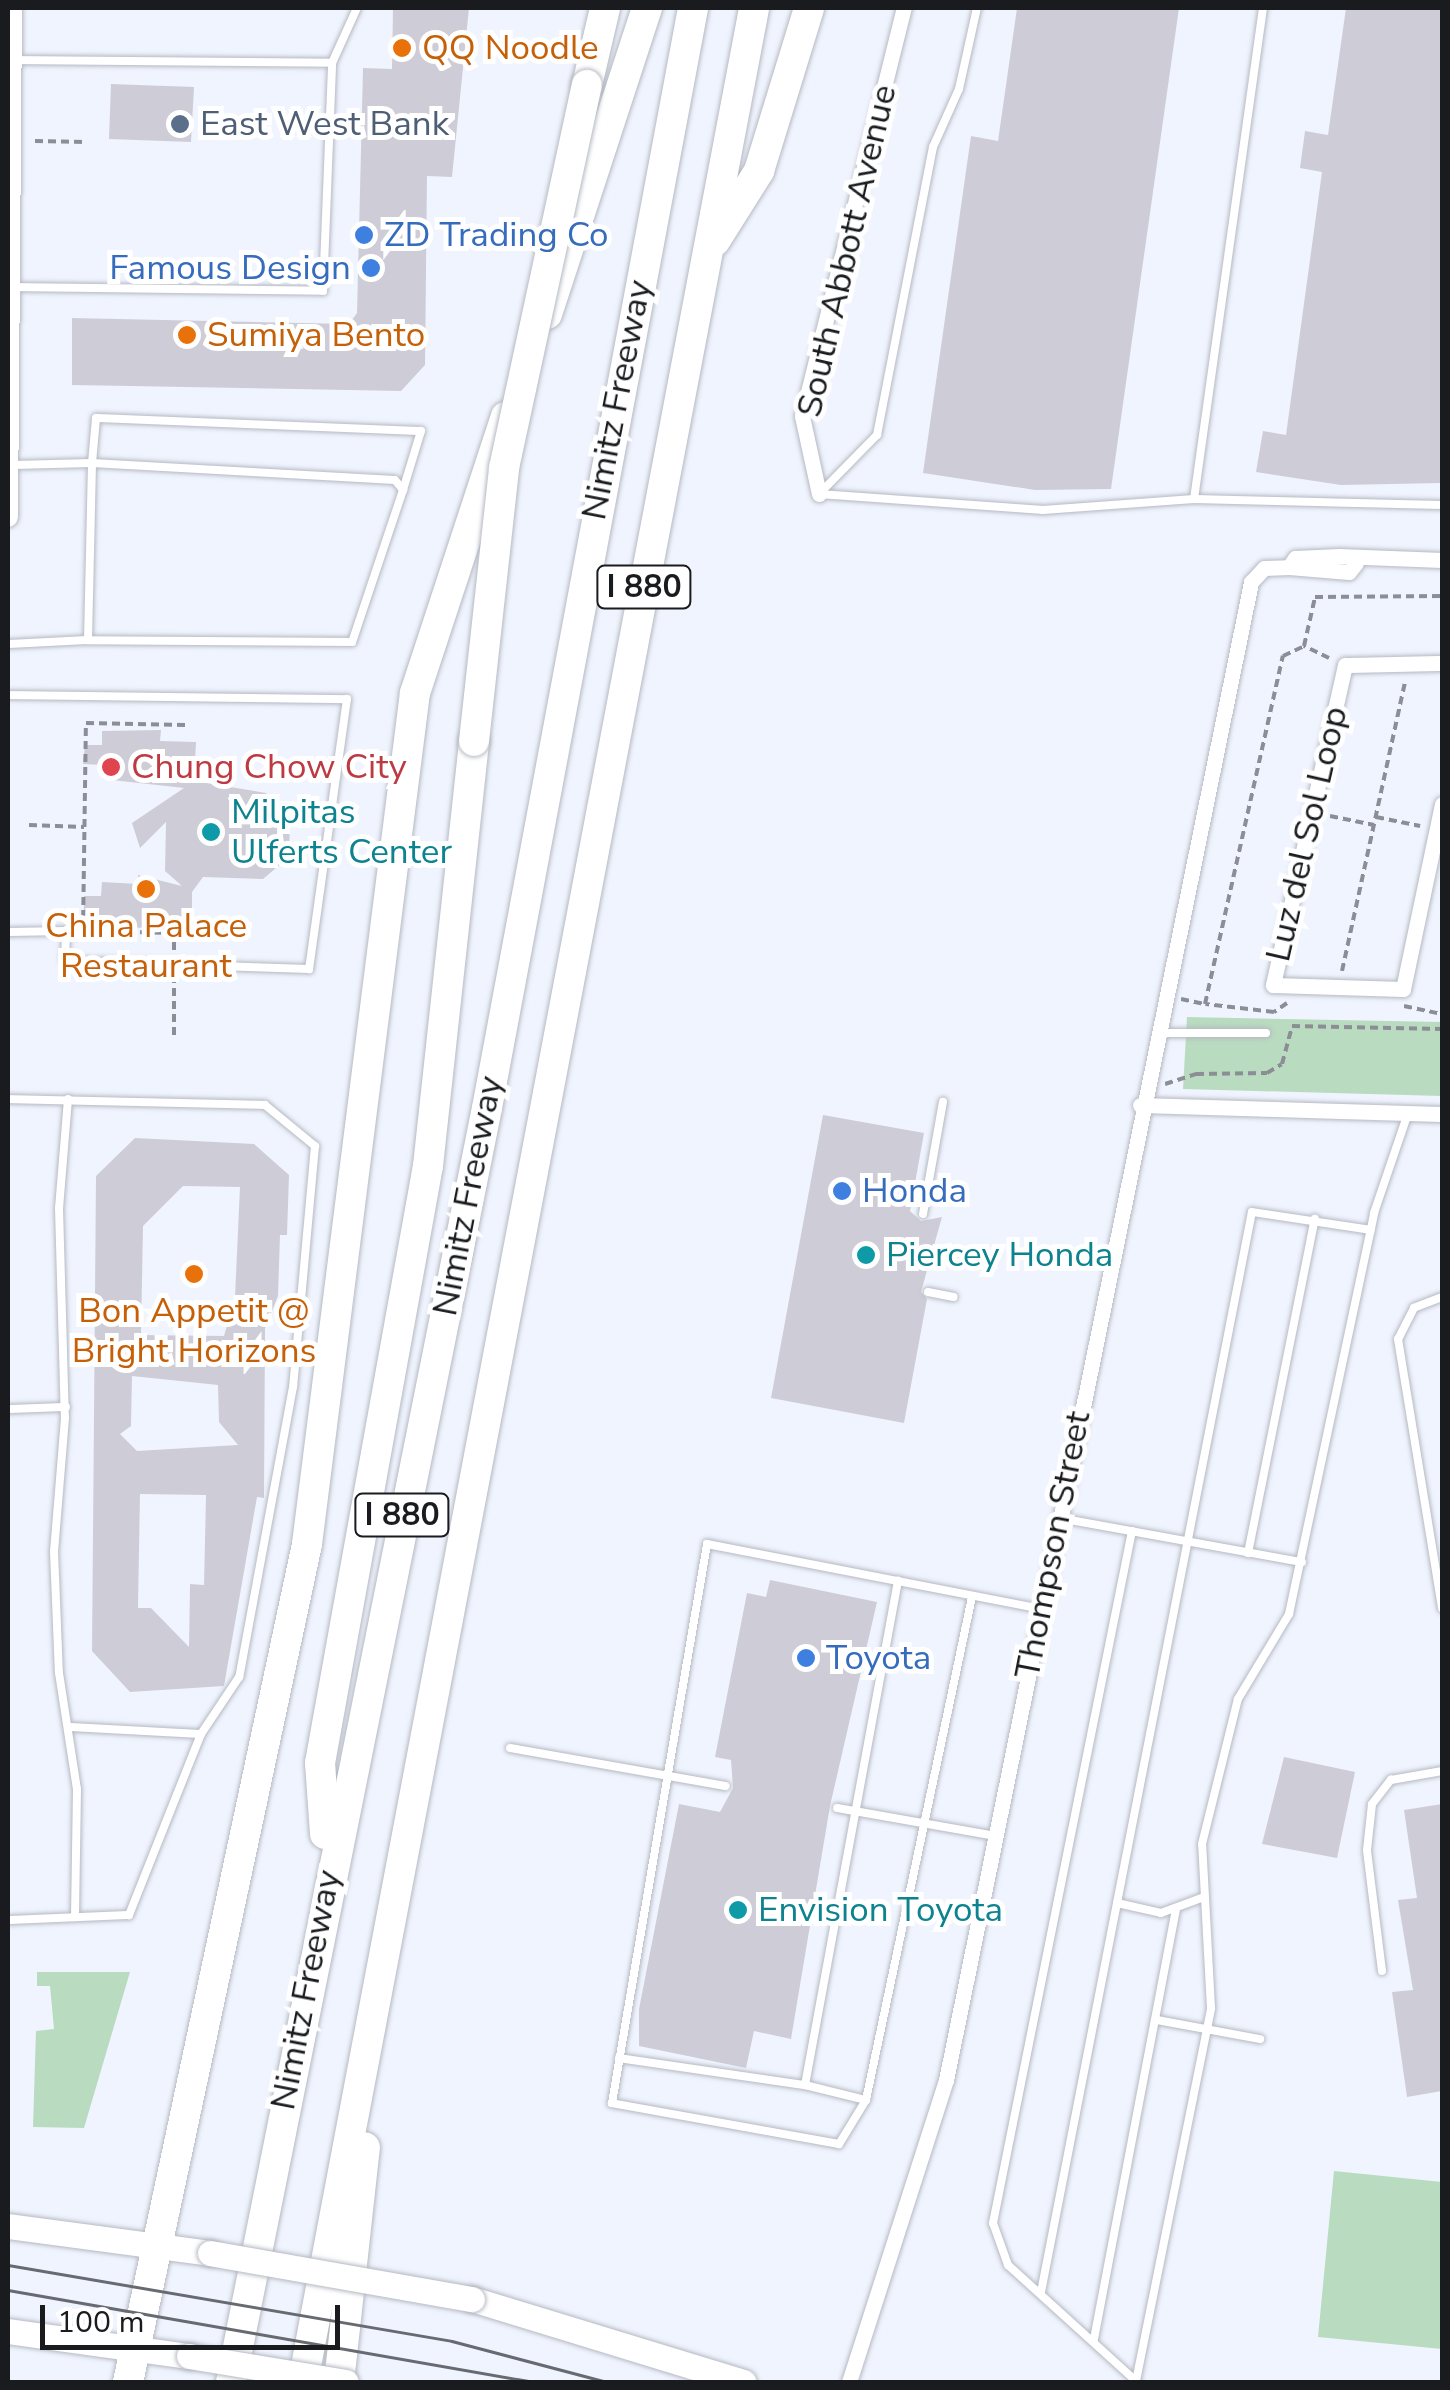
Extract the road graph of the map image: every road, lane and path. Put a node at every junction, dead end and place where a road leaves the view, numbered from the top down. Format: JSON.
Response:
{"nodes":[{"id":1,"x":12,"y":8,"type":"edge"},
{"id":2,"x":358,"y":8,"type":"edge"},
{"id":3,"x":605,"y":8,"type":"edge"},
{"id":4,"x":647,"y":8,"type":"edge"},
{"id":5,"x":692,"y":8,"type":"edge"},
{"id":6,"x":754,"y":8,"type":"edge"},
{"id":7,"x":809,"y":8,"type":"edge"},
{"id":8,"x":904,"y":8,"type":"edge"},
{"id":9,"x":977,"y":8,"type":"edge"},
{"id":10,"x":1263,"y":8,"type":"edge"},
{"id":11,"x":12,"y":60,"type":"junction"},
{"id":12,"x":332,"y":63,"type":"junction"},
{"id":13,"x":35,"y":141,"type":"dead end"},
{"id":14,"x":87,"y":142,"type":"dead end"},
{"id":15,"x":705,"y":256,"type":"junction"},
{"id":16,"x":9,"y":287,"type":"edge"},
{"id":17,"x":92,"y":463,"type":"junction"},
{"id":18,"x":8,"y":465,"type":"edge"},
{"id":19,"x":403,"y":490,"type":"junction"},
{"id":20,"x":819,"y":494,"type":"junction"},
{"id":21,"x":1194,"y":499,"type":"junction"},
{"id":22,"x":1442,"y":504,"type":"edge"},
{"id":23,"x":8,"y":517,"type":"edge"},
{"id":24,"x":1442,"y":560,"type":"edge"},
{"id":25,"x":1442,"y":596,"type":"edge"},
{"id":26,"x":88,"y":640,"type":"junction"},
{"id":27,"x":8,"y":644,"type":"edge"},
{"id":28,"x":1304,"y":646,"type":"junction"},
{"id":29,"x":1442,"y":662,"type":"edge"},
{"id":30,"x":1409,"y":663,"type":"junction"},
{"id":31,"x":1344,"y":668,"type":"junction"},
{"id":32,"x":8,"y":696,"type":"edge"},
{"id":33,"x":186,"y":726,"type":"dead end"},
{"id":34,"x":1442,"y":804,"type":"edge"},
{"id":35,"x":1312,"y":813,"type":"junction"},
{"id":36,"x":1376,"y":816,"type":"junction"},
{"id":37,"x":29,"y":825,"type":"dead end"},
{"id":38,"x":1374,"y":825,"type":"junction"},
{"id":39,"x":85,"y":826,"type":"junction"},
{"id":40,"x":1437,"y":830,"type":"junction"},
{"id":41,"x":8,"y":932,"type":"edge"},
{"id":42,"x":174,"y":965,"type":"junction"},
{"id":43,"x":1298,"y":986,"type":"junction"},
{"id":44,"x":1339,"y":987,"type":"junction"},
{"id":45,"x":1386,"y":989,"type":"junction"},
{"id":46,"x":1442,"y":1014,"type":"edge"},
{"id":47,"x":1442,"y":1028,"type":"edge"},
{"id":48,"x":1156,"y":1032,"type":"junction"},
{"id":49,"x":1266,"y":1033,"type":"dead end"},
{"id":50,"x":174,"y":1034,"type":"dead end"},
{"id":51,"x":1145,"y":1082,"type":"junction"},
{"id":52,"x":8,"y":1098,"type":"edge"},
{"id":53,"x":68,"y":1100,"type":"junction"},
{"id":54,"x":943,"y":1102,"type":"dead end"},
{"id":55,"x":1140,"y":1105,"type":"junction"},
{"id":56,"x":1408,"y":1113,"type":"junction"},
{"id":57,"x":1442,"y":1114,"type":"edge"},
{"id":58,"x":923,"y":1214,"type":"dead end"},
{"id":59,"x":1315,"y":1218,"type":"junction"},
{"id":60,"x":1371,"y":1230,"type":"junction"},
{"id":61,"x":928,"y":1292,"type":"dead end"},
{"id":62,"x":954,"y":1296,"type":"dead end"},
{"id":63,"x":1442,"y":1298,"type":"edge"},
{"id":64,"x":66,"y":1407,"type":"junction"},
{"id":65,"x":8,"y":1409,"type":"edge"},
{"id":66,"x":1059,"y":1518,"type":"junction"},
{"id":67,"x":1442,"y":1528,"type":"edge"},
{"id":68,"x":1432,"y":1530,"type":"junction"},
{"id":69,"x":1132,"y":1532,"type":"junction"},
{"id":70,"x":1188,"y":1542,"type":"junction"},
{"id":71,"x":1248,"y":1552,"type":"junction"},
{"id":72,"x":1302,"y":1562,"type":"junction"},
{"id":73,"x":898,"y":1582,"type":"junction"},
{"id":74,"x":972,"y":1597,"type":"junction"},
{"id":75,"x":1442,"y":1608,"type":"edge"},
{"id":76,"x":1040,"y":1609,"type":"junction"},
{"id":77,"x":70,"y":1727,"type":"junction"},
{"id":78,"x":201,"y":1734,"type":"junction"},
{"id":79,"x":510,"y":1748,"type":"dead end"},
{"id":80,"x":1442,"y":1771,"type":"edge"},
{"id":81,"x":668,"y":1775,"type":"junction"},
{"id":82,"x":726,"y":1786,"type":"dead end"},
{"id":83,"x":836,"y":1808,"type":"dead end"},
{"id":84,"x":857,"y":1812,"type":"junction"},
{"id":85,"x":924,"y":1824,"type":"junction"},
{"id":86,"x":995,"y":1836,"type":"junction"},
{"id":87,"x":328,"y":1872,"type":"junction"},
{"id":88,"x":1204,"y":1897,"type":"junction"},
{"id":89,"x":1117,"y":1903,"type":"junction"},
{"id":90,"x":1176,"y":1909,"type":"junction"},
{"id":91,"x":75,"y":1916,"type":"junction"},
{"id":92,"x":8,"y":1920,"type":"edge"},
{"id":93,"x":1382,"y":1972,"type":"dead end"},
{"id":94,"x":378,"y":1985,"type":"junction"},
{"id":95,"x":1156,"y":2020,"type":"junction"},
{"id":96,"x":1206,"y":2030,"type":"junction"},
{"id":97,"x":1260,"y":2039,"type":"dead end"},
{"id":98,"x":620,"y":2058,"type":"junction"},
{"id":99,"x":805,"y":2085,"type":"junction"},
{"id":100,"x":866,"y":2100,"type":"junction"},
{"id":101,"x":8,"y":2226,"type":"edge"},
{"id":102,"x":151,"y":2245,"type":"junction"},
{"id":103,"x":1041,"y":2292,"type":"junction"},
{"id":104,"x":8,"y":2332,"type":"edge"},
{"id":105,"x":1094,"y":2339,"type":"junction"},
{"id":106,"x":122,"y":2346,"type":"junction"},
{"id":107,"x":128,"y":2382,"type":"edge"},
{"id":108,"x":231,"y":2382,"type":"edge"},
{"id":109,"x":303,"y":2382,"type":"edge"},
{"id":110,"x":342,"y":2382,"type":"edge"},
{"id":111,"x":744,"y":2382,"type":"edge"},
{"id":112,"x":850,"y":2382,"type":"edge"},
{"id":113,"x":1136,"y":2382,"type":"edge"}],
"edges":[{"from":1,"to":11,"type":"street"},
{"from":2,"to":12,"type":"lane"},
{"from":3,"to":87,"type":"highway","bridge":true},
{"from":4,"to":102,"type":"highway"},
{"from":5,"to":87,"type":"highway","name":"Nimitz Freeway","number":"I 880"},
{"from":6,"to":15,"type":"highway","name":"Nimitz Freeway","number":"I 880"},
{"from":7,"to":15,"type":"highway"},
{"from":8,"to":20,"type":"street","name":"South Abbott Avenue"},
{"from":9,"to":20,"type":"lane"},
{"from":10,"to":21,"type":"lane"},
{"from":11,"to":12,"type":"lane"},
{"from":11,"to":16,"type":"street"},
{"from":12,"to":16,"type":"lane"},
{"from":13,"to":14,"type":"path"},
{"from":15,"to":94,"type":"highway","name":"Nimitz Freeway","number":"I 880"},
{"from":16,"to":18,"type":"street"},
{"from":17,"to":18,"type":"lane"},
{"from":17,"to":19,"type":"lane"},
{"from":17,"to":19,"type":"lane"},
{"from":17,"to":26,"type":"lane"},
{"from":18,"to":23,"type":"street"},
{"from":19,"to":26,"type":"lane"},
{"from":20,"to":21,"type":"lane"},
{"from":21,"to":22,"type":"lane"},
{"from":24,"to":48,"type":"street","name":"Thompson Street"},
{"from":25,"to":28,"type":"path"},
{"from":26,"to":27,"type":"lane"},
{"from":28,"to":31,"type":"path"},
{"from":28,"to":43,"type":"path"},
{"from":29,"to":30,"type":"street"},
{"from":30,"to":31,"type":"street"},
{"from":30,"to":36,"type":"path"},
{"from":31,"to":35,"type":"street","name":"Luz del Sol Loop"},
{"from":32,"to":42,"type":"lane"},
{"from":33,"to":39,"type":"path"},
{"from":34,"to":40,"type":"street"},
{"from":35,"to":38,"type":"path"},
{"from":35,"to":43,"type":"street","name":"Luz del Sol Loop"},
{"from":36,"to":38,"type":"path"},
{"from":36,"to":40,"type":"path"},
{"from":37,"to":39,"type":"path"},
{"from":38,"to":44,"type":"path"},
{"from":39,"to":42,"type":"path"},
{"from":40,"to":45,"type":"street"},
{"from":41,"to":42,"type":"lane"},
{"from":42,"to":50,"type":"path"},
{"from":43,"to":44,"type":"street","name":"Luz del Sol Loop"},
{"from":44,"to":45,"type":"street","name":"Luz del Sol Loop"},
{"from":45,"to":46,"type":"path"},
{"from":47,"to":51,"type":"path"},
{"from":48,"to":49,"type":"lane"},
{"from":48,"to":51,"type":"street","name":"Thompson Street"},
{"from":51,"to":55,"type":"street","name":"Thompson Street"},
{"from":52,"to":53,"type":"lane"},
{"from":53,"to":64,"type":"lane"},
{"from":53,"to":78,"type":"lane"},
{"from":54,"to":58,"type":"lane"},
{"from":55,"to":56,"type":"street"},
{"from":55,"to":66,"type":"street","name":"Thompson Street"},
{"from":56,"to":57,"type":"street"},
{"from":56,"to":60,"type":"lane"},
{"from":59,"to":60,"type":"lane"},
{"from":59,"to":70,"type":"lane"},
{"from":59,"to":71,"type":"lane"},
{"from":60,"to":72,"type":"lane"},
{"from":61,"to":62,"type":"lane"},
{"from":63,"to":68,"type":"lane"},
{"from":64,"to":65,"type":"lane"},
{"from":64,"to":77,"type":"lane"},
{"from":66,"to":69,"type":"lane"},
{"from":66,"to":76,"type":"street","name":"Thompson Street"},
{"from":67,"to":68,"type":"lane"},
{"from":68,"to":75,"type":"lane"},
{"from":69,"to":70,"type":"lane"},
{"from":69,"to":103,"type":"lane"},
{"from":70,"to":71,"type":"lane"},
{"from":70,"to":89,"type":"lane"},
{"from":71,"to":72,"type":"lane"},
{"from":72,"to":88,"type":"lane"},
{"from":73,"to":74,"type":"lane"},
{"from":73,"to":81,"type":"lane"},
{"from":73,"to":84,"type":"lane"},
{"from":74,"to":76,"type":"lane"},
{"from":74,"to":85,"type":"lane"},
{"from":76,"to":86,"type":"street","name":"Thompson Street"},
{"from":77,"to":78,"type":"lane"},
{"from":77,"to":91,"type":"lane"},
{"from":78,"to":91,"type":"lane"},
{"from":79,"to":81,"type":"lane"},
{"from":80,"to":93,"type":"lane"},
{"from":81,"to":82,"type":"lane"},
{"from":81,"to":98,"type":"lane"},
{"from":83,"to":84,"type":"lane"},
{"from":84,"to":85,"type":"lane"},
{"from":84,"to":99,"type":"lane"},
{"from":85,"to":86,"type":"lane"},
{"from":85,"to":100,"type":"lane"},
{"from":86,"to":112,"type":"street","name":"Thompson Street"},
{"from":87,"to":108,"type":"highway","name":"Nimitz Freeway","number":"I 880"},
{"from":88,"to":90,"type":"lane"},
{"from":88,"to":96,"type":"lane"},
{"from":89,"to":90,"type":"lane"},
{"from":89,"to":103,"type":"lane"},
{"from":90,"to":95,"type":"lane"},
{"from":91,"to":92,"type":"lane"},
{"from":94,"to":109,"type":"highway","name":"Nimitz Freeway","number":"I 880"},
{"from":94,"to":110,"type":"highway"},
{"from":95,"to":96,"type":"lane"},
{"from":95,"to":105,"type":"lane"},
{"from":96,"to":97,"type":"lane"},
{"from":96,"to":113,"type":"lane"},
{"from":98,"to":99,"type":"lane"},
{"from":98,"to":100,"type":"lane"},
{"from":99,"to":100,"type":"lane"},
{"from":101,"to":102,"type":"main road"},
{"from":102,"to":106,"type":"highway"},
{"from":102,"to":111,"type":"main road","bridge":true},
{"from":103,"to":105,"type":"lane"},
{"from":104,"to":106,"type":"main road"},
{"from":105,"to":113,"type":"lane"},
{"from":106,"to":107,"type":"highway"},
{"from":106,"to":110,"type":"main road","bridge":true}]}
